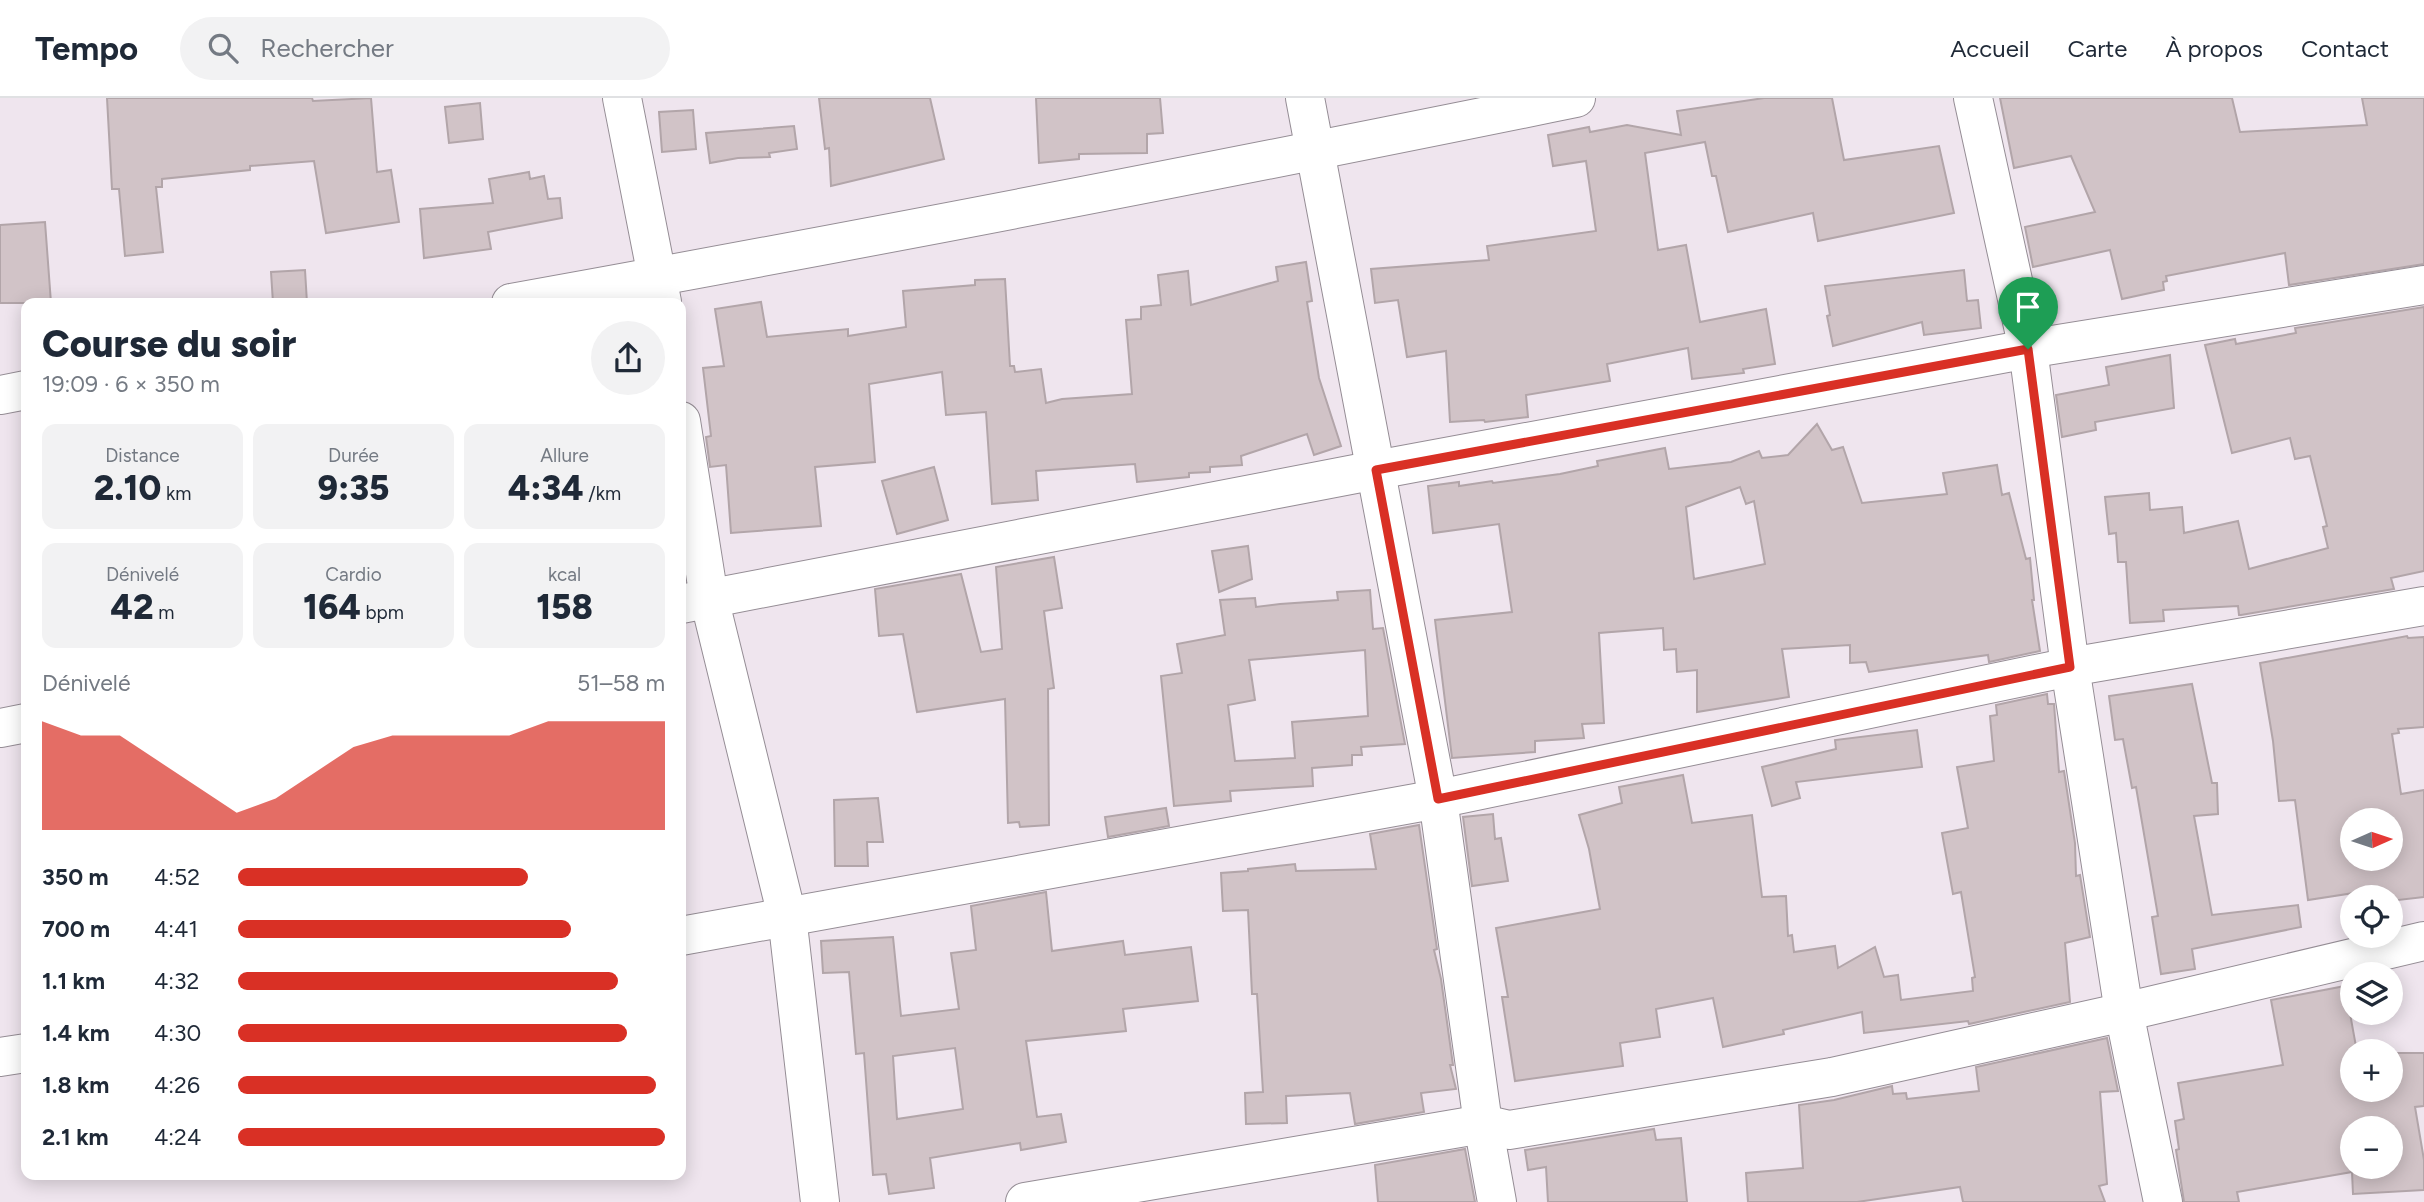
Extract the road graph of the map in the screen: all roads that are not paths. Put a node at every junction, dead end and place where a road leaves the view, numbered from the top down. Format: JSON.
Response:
{"nodes":[{"id":1,"x":622,"y":98,"type":"edge"},
{"id":2,"x":1305,"y":98,"type":"edge"},
{"id":3,"x":1576,"y":98,"type":"edge"},
{"id":4,"x":1973,"y":98,"type":"edge"},
{"id":5,"x":1315,"y":151,"type":"junction"},
{"id":6,"x":2424,"y":285,"type":"edge"},
{"id":7,"x":660,"y":290,"type":"edge"},
{"id":8,"x":568,"y":298,"type":"edge"},
{"id":9,"x":2028,"y":349,"type":"junction"},
{"id":10,"x":21,"y":391,"type":"edge"},
{"id":11,"x":0,"y":395,"type":"edge"},
{"id":12,"x":1376,"y":470,"type":"junction"},
{"id":13,"x":686,"y":485,"type":"edge"},
{"id":14,"x":695,"y":601,"type":"edge"},
{"id":15,"x":2424,"y":606,"type":"edge"},
{"id":16,"x":2070,"y":667,"type":"junction"},
{"id":17,"x":21,"y":724,"type":"edge"},
{"id":18,"x":0,"y":728,"type":"edge"},
{"id":19,"x":1438,"y":799,"type":"junction"},
{"id":20,"x":787,"y":916,"type":"junction"},
{"id":21,"x":686,"y":935,"type":"edge"},
{"id":22,"x":2424,"y":941,"type":"edge"},
{"id":23,"x":2124,"y":1012,"type":"junction"},
{"id":24,"x":21,"y":1054,"type":"edge"},
{"id":25,"x":0,"y":1057,"type":"edge"},
{"id":26,"x":1483,"y":1124,"type":"junction"},
{"id":27,"x":820,"y":1202,"type":"edge"},
{"id":28,"x":1025,"y":1202,"type":"edge"},
{"id":29,"x":1497,"y":1202,"type":"edge"},
{"id":30,"x":2163,"y":1202,"type":"edge"}],
"edges":[{"from":1,"to":7,"type":"street"},
{"from":2,"to":5,"type":"street"},
{"from":3,"to":5,"type":"street"},
{"from":4,"to":9,"type":"street"},
{"from":5,"to":7,"type":"street"},
{"from":5,"to":12,"type":"street"},
{"from":6,"to":9,"type":"street"},
{"from":7,"to":8,"type":"street"},
{"from":9,"to":12,"type":"street"},
{"from":9,"to":16,"type":"street"},
{"from":10,"to":11,"type":"street"},
{"from":12,"to":14,"type":"street"},
{"from":12,"to":19,"type":"street"},
{"from":13,"to":14,"type":"street"},
{"from":14,"to":20,"type":"street"},
{"from":15,"to":16,"type":"street"},
{"from":16,"to":19,"type":"street"},
{"from":16,"to":23,"type":"street"},
{"from":17,"to":18,"type":"street"},
{"from":19,"to":20,"type":"street"},
{"from":19,"to":26,"type":"street"},
{"from":20,"to":21,"type":"street"},
{"from":20,"to":27,"type":"street"},
{"from":22,"to":23,"type":"street"},
{"from":23,"to":26,"type":"street"},
{"from":23,"to":30,"type":"street"},
{"from":24,"to":25,"type":"street"},
{"from":26,"to":28,"type":"street"},
{"from":26,"to":29,"type":"street"}]}
